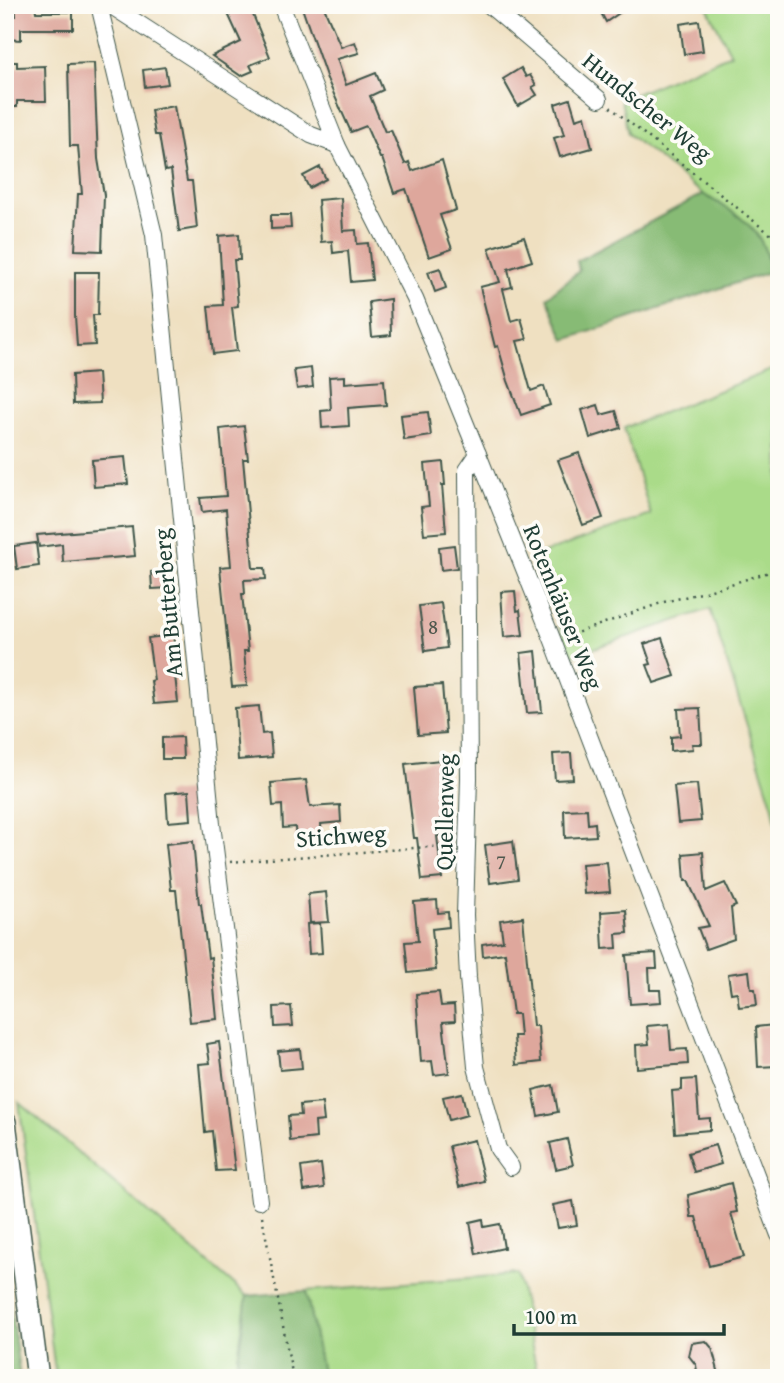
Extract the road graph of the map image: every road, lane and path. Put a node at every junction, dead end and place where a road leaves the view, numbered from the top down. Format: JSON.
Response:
{"nodes":[{"id":1,"x":99,"y":5,"type":"edge"},
{"id":2,"x":110,"y":5,"type":"edge"},
{"id":3,"x":281,"y":5,"type":"edge"},
{"id":4,"x":489,"y":5,"type":"edge"},
{"id":5,"x":599,"y":99,"type":"joint"},
{"id":6,"x":337,"y":145,"type":"junction"},
{"id":7,"x":779,"y":241,"type":"edge"},
{"id":8,"x":478,"y":454,"type":"junction"},
{"id":9,"x":779,"y":569,"type":"edge"},
{"id":10,"x":553,"y":641,"type":"junction"},
{"id":11,"x":468,"y":844,"type":"junction"},
{"id":12,"x":216,"y":863,"type":"junction"},
{"id":13,"x":5,"y":1122,"type":"edge"},
{"id":14,"x":511,"y":1167,"type":"dead end"},
{"id":15,"x":259,"y":1201,"type":"joint"},
{"id":16,"x":779,"y":1235,"type":"edge"},
{"id":17,"x":38,"y":1378,"type":"edge"},
{"id":18,"x":293,"y":1378,"type":"edge"}],
"edges":[{"from":1,"to":12,"type":"street","name":"Am Butterberg"},
{"from":2,"to":6,"type":"street"},
{"from":3,"to":6,"type":"street","name":"Rotenhäuser Weg"},
{"from":4,"to":5,"type":"street","name":"Hundscher Weg"},
{"from":5,"to":7,"type":"path","name":"Hundscher Weg"},
{"from":6,"to":8,"type":"street","name":"Rotenhäuser Weg"},
{"from":8,"to":10,"type":"street","name":"Rotenhäuser Weg"},
{"from":8,"to":11,"type":"street","name":"Quellenweg"},
{"from":9,"to":10,"type":"path"},
{"from":10,"to":16,"type":"street","name":"Rotenhäuser Weg"},
{"from":11,"to":12,"type":"path","name":"Stichweg"},
{"from":11,"to":14,"type":"street","name":"Quellenweg"},
{"from":12,"to":15,"type":"street","name":"Am Butterberg"},
{"from":13,"to":17,"type":"main road"},
{"from":15,"to":18,"type":"path"}]}
